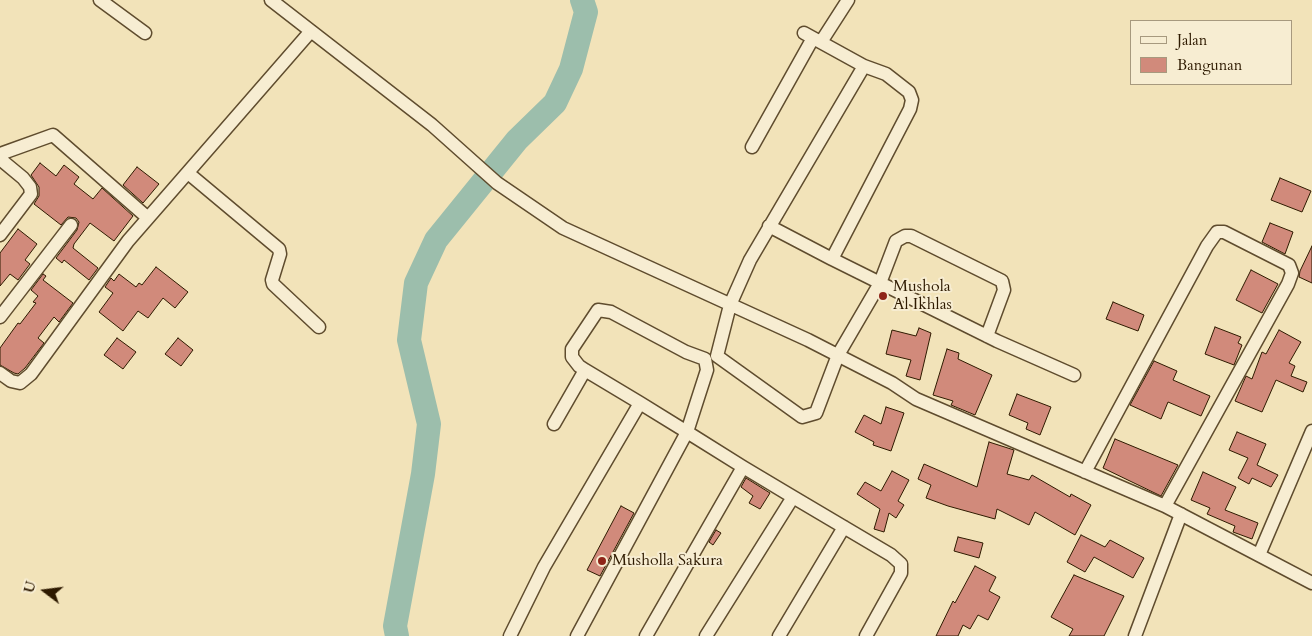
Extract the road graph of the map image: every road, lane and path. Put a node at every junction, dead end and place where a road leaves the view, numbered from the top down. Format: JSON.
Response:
{"nodes":[{"id":1,"x":100,"y":0,"type":"edge"},
{"id":2,"x":271,"y":0,"type":"edge"},
{"id":3,"x":848,"y":0,"type":"edge"},
{"id":4,"x":311,"y":30,"type":"junction"},
{"id":5,"x":146,"y":33,"type":"dead end"},
{"id":6,"x":813,"y":38,"type":"junction"},
{"id":7,"x":864,"y":66,"type":"junction"},
{"id":8,"x":752,"y":147,"type":"dead end"},
{"id":9,"x":0,"y":154,"type":"edge"},
{"id":10,"x":0,"y":159,"type":"edge"},
{"id":11,"x":188,"y":173,"type":"junction"},
{"id":12,"x":148,"y":218,"type":"junction"},
{"id":13,"x":71,"y":225,"type":"dead end"},
{"id":14,"x":769,"y":226,"type":"junction"},
{"id":15,"x":0,"y":235,"type":"edge"},
{"id":16,"x":832,"y":259,"type":"junction"},
{"id":17,"x":880,"y":283,"type":"junction"},
{"id":18,"x":730,"y":305,"type":"junction"},
{"id":19,"x":0,"y":317,"type":"edge"},
{"id":20,"x":319,"y":327,"type":"dead end"},
{"id":21,"x":987,"y":336,"type":"junction"},
{"id":22,"x":838,"y":355,"type":"junction"},
{"id":23,"x":585,"y":370,"type":"junction"},
{"id":24,"x":0,"y":373,"type":"edge"},
{"id":25,"x":1074,"y":375,"type":"dead end"},
{"id":26,"x":640,"y":403,"type":"junction"},
{"id":27,"x":554,"y":424,"type":"dead end"},
{"id":28,"x":1312,"y":431,"type":"edge"},
{"id":29,"x":687,"y":432,"type":"junction"},
{"id":30,"x":743,"y":467,"type":"junction"},
{"id":31,"x":1086,"y":472,"type":"junction"},
{"id":32,"x":793,"y":497,"type":"junction"},
{"id":33,"x":1165,"y":506,"type":"junction"},
{"id":34,"x":1181,"y":514,"type":"junction"},
{"id":35,"x":844,"y":527,"type":"junction"},
{"id":36,"x":1259,"y":555,"type":"junction"},
{"id":37,"x":1312,"y":583,"type":"edge"},
{"id":38,"x":510,"y":636,"type":"edge"},
{"id":39,"x":578,"y":636,"type":"edge"},
{"id":40,"x":646,"y":636,"type":"edge"},
{"id":41,"x":706,"y":636,"type":"edge"},
{"id":42,"x":779,"y":636,"type":"edge"},
{"id":43,"x":866,"y":636,"type":"edge"},
{"id":44,"x":1135,"y":636,"type":"edge"}],
"edges":[{"from":1,"to":5,"type":"street"},
{"from":2,"to":4,"type":"street"},
{"from":3,"to":6,"type":"street"},
{"from":4,"to":11,"type":"street"},
{"from":4,"to":18,"type":"street"},
{"from":6,"to":7,"type":"street"},
{"from":6,"to":8,"type":"street"},
{"from":7,"to":14,"type":"street"},
{"from":7,"to":16,"type":"street"},
{"from":9,"to":12,"type":"street"},
{"from":10,"to":15,"type":"street"},
{"from":11,"to":12,"type":"street"},
{"from":11,"to":20,"type":"street"},
{"from":12,"to":24,"type":"street"},
{"from":13,"to":19,"type":"street"},
{"from":14,"to":16,"type":"street"},
{"from":14,"to":18,"type":"street"},
{"from":16,"to":17,"type":"street"},
{"from":17,"to":21,"type":"street"},
{"from":17,"to":21,"type":"street"},
{"from":17,"to":22,"type":"street"},
{"from":18,"to":22,"type":"street"},
{"from":18,"to":22,"type":"street"},
{"from":21,"to":25,"type":"street"},
{"from":22,"to":31,"type":"street"},
{"from":23,"to":26,"type":"street"},
{"from":23,"to":27,"type":"street"},
{"from":23,"to":29,"type":"street"},
{"from":26,"to":29,"type":"street"},
{"from":26,"to":38,"type":"street"},
{"from":28,"to":36,"type":"street"},
{"from":29,"to":30,"type":"street"},
{"from":29,"to":39,"type":"street"},
{"from":30,"to":32,"type":"street"},
{"from":30,"to":40,"type":"street"},
{"from":31,"to":33,"type":"street"},
{"from":31,"to":33,"type":"street"},
{"from":32,"to":35,"type":"street"},
{"from":32,"to":41,"type":"street"},
{"from":33,"to":34,"type":"street"},
{"from":34,"to":36,"type":"street"},
{"from":34,"to":44,"type":"street"},
{"from":35,"to":42,"type":"street"},
{"from":35,"to":43,"type":"street"},
{"from":36,"to":37,"type":"street"}]}
